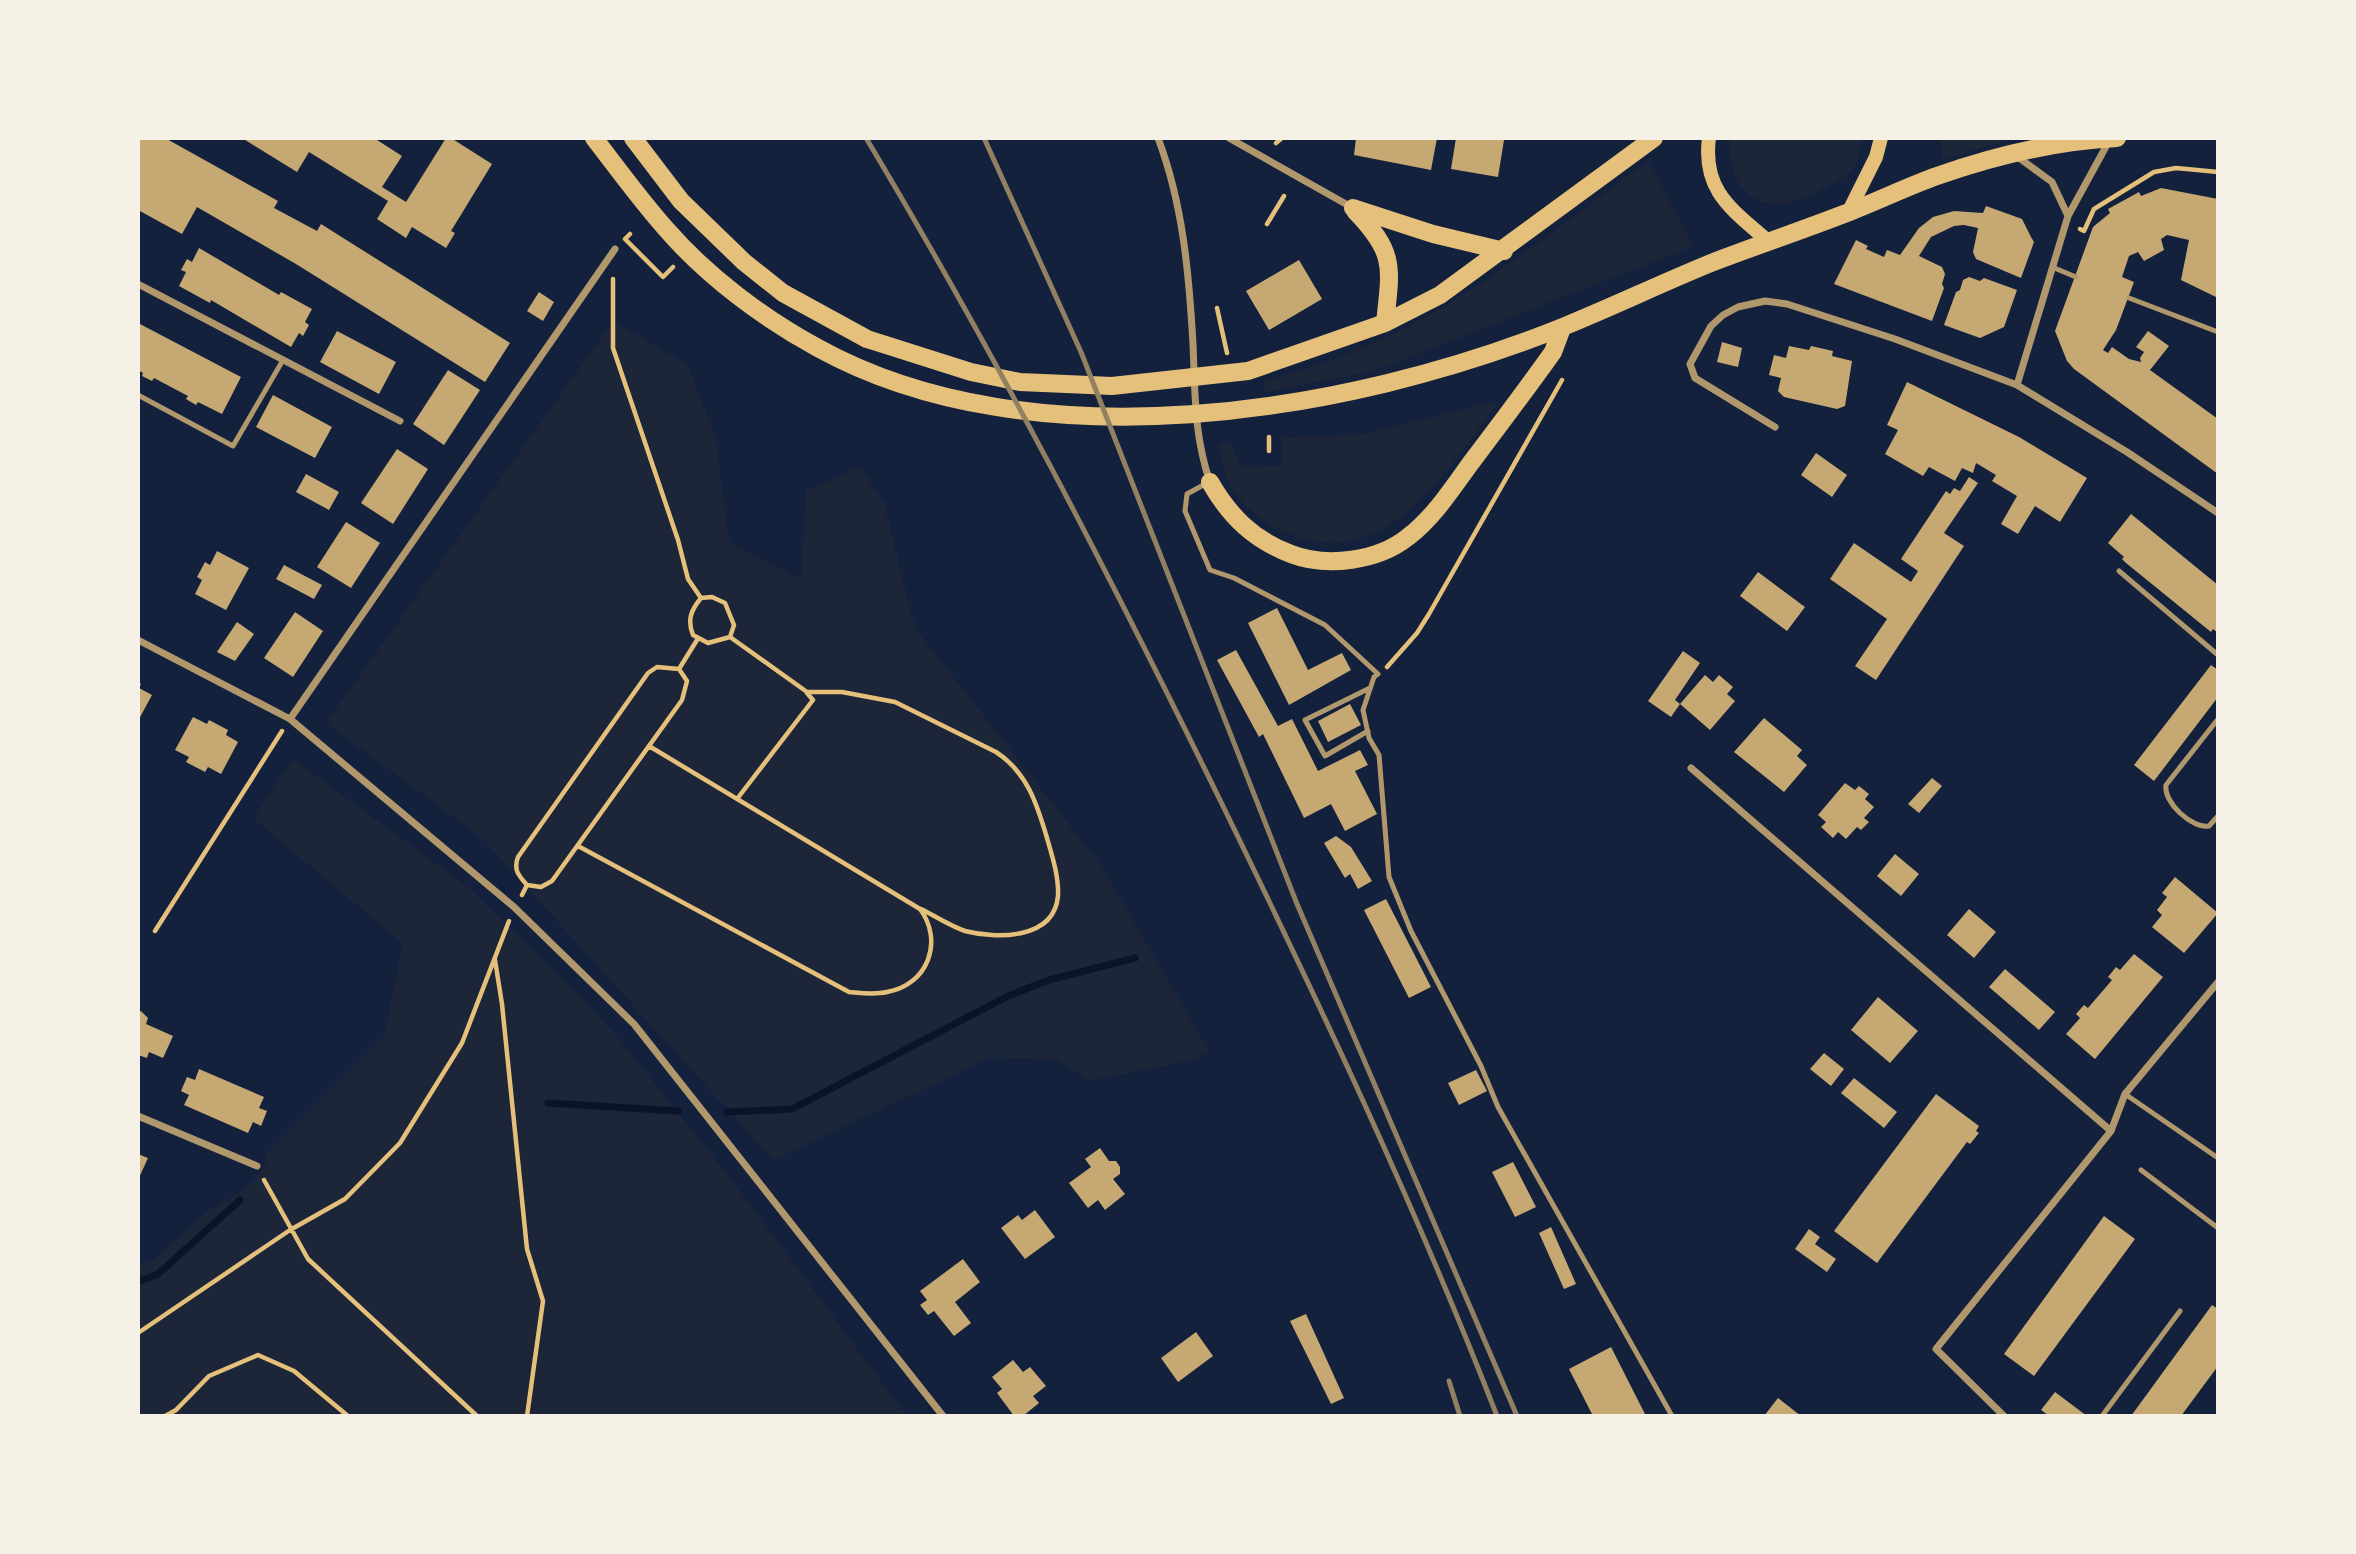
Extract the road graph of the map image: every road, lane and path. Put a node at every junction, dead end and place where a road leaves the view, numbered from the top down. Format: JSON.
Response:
{"nodes":[{"id":1,"x":594,"y":138,"type":"edge"},
{"id":2,"x":634,"y":138,"type":"edge"},
{"id":3,"x":1158,"y":138,"type":"edge"},
{"id":4,"x":1229,"y":138,"type":"edge"},
{"id":5,"x":1282,"y":138,"type":"edge"},
{"id":6,"x":1654,"y":138,"type":"edge"},
{"id":7,"x":1709,"y":138,"type":"edge"},
{"id":8,"x":1881,"y":138,"type":"edge"},
{"id":9,"x":2117,"y":138,"type":"edge"},
{"id":10,"x":2110,"y":139,"type":"edge"},
{"id":11,"x":1276,"y":143,"type":"dead end"},
{"id":12,"x":2015,"y":155,"type":"junction"},
{"id":13,"x":2218,"y":172,"type":"edge"},
{"id":14,"x":1284,"y":195,"type":"dead end"},
{"id":15,"x":1353,"y":208,"type":"junction"},
{"id":16,"x":1848,"y":213,"type":"junction"},
{"id":17,"x":2068,"y":216,"type":"junction"},
{"id":18,"x":1267,"y":224,"type":"dead end"},
{"id":19,"x":2079,"y":229,"type":"dead end"},
{"id":20,"x":1769,"y":242,"type":"junction"},
{"id":21,"x":633,"y":244,"type":"dead end"},
{"id":22,"x":1504,"y":250,"type":"junction"},
{"id":23,"x":613,"y":253,"type":"joint"},
{"id":24,"x":673,"y":267,"type":"dead end"},
{"id":25,"x":2052,"y":267,"type":"junction"},
{"id":26,"x":2076,"y":277,"type":"dead end"},
{"id":27,"x":138,"y":284,"type":"edge"},
{"id":28,"x":2129,"y":298,"type":"dead end"},
{"id":29,"x":1217,"y":308,"type":"dead end"},
{"id":30,"x":1385,"y":323,"type":"junction"},
{"id":31,"x":1562,"y":328,"type":"junction"},
{"id":32,"x":2218,"y":332,"type":"edge"},
{"id":33,"x":1227,"y":353,"type":"dead end"},
{"id":34,"x":283,"y":360,"type":"junction"},
{"id":35,"x":1567,"y":369,"type":"dead end"},
{"id":36,"x":2017,"y":385,"type":"junction"},
{"id":37,"x":138,"y":395,"type":"edge"},
{"id":38,"x":400,"y":421,"type":"dead end"},
{"id":39,"x":1774,"y":427,"type":"dead end"},
{"id":40,"x":1269,"y":437,"type":"dead end"},
{"id":41,"x":1269,"y":451,"type":"dead end"},
{"id":42,"x":1210,"y":482,"type":"junction"},
{"id":43,"x":2218,"y":513,"type":"edge"},
{"id":44,"x":2119,"y":571,"type":"dead end"},
{"id":45,"x":701,"y":598,"type":"junction"},
{"id":46,"x":730,"y":637,"type":"junction"},
{"id":47,"x":138,"y":640,"type":"edge"},
{"id":48,"x":697,"y":640,"type":"junction"},
{"id":49,"x":2218,"y":655,"type":"edge"},
{"id":50,"x":679,"y":669,"type":"junction"},
{"id":51,"x":1378,"y":674,"type":"junction"},
{"id":52,"x":1370,"y":688,"type":"junction"},
{"id":53,"x":807,"y":692,"type":"junction"},
{"id":54,"x":290,"y":719,"type":"junction"},
{"id":55,"x":2218,"y":719,"type":"edge"},
{"id":56,"x":1368,"y":731,"type":"junction"},
{"id":57,"x":649,"y":746,"type":"junction"},
{"id":58,"x":1691,"y":768,"type":"dead end"},
{"id":59,"x":737,"y":799,"type":"junction"},
{"id":60,"x":2218,"y":816,"type":"edge"},
{"id":61,"x":578,"y":846,"type":"junction"},
{"id":62,"x":527,"y":885,"type":"junction"},
{"id":63,"x":514,"y":907,"type":"junction"},
{"id":64,"x":920,"y":909,"type":"junction"},
{"id":65,"x":155,"y":931,"type":"dead end"},
{"id":66,"x":495,"y":958,"type":"junction"},
{"id":67,"x":2218,"y":982,"type":"edge"},
{"id":68,"x":2125,"y":1094,"type":"junction"},
{"id":69,"x":138,"y":1116,"type":"edge"},
{"id":70,"x":2111,"y":1130,"type":"junction"},
{"id":71,"x":2218,"y":1158,"type":"edge"},
{"id":72,"x":257,"y":1166,"type":"joint"},
{"id":73,"x":2141,"y":1170,"type":"dead end"},
{"id":74,"x":2218,"y":1228,"type":"edge"},
{"id":75,"x":290,"y":1230,"type":"junction"},
{"id":76,"x":2180,"y":1311,"type":"dead end"},
{"id":77,"x":138,"y":1333,"type":"edge"},
{"id":78,"x":164,"y":1416,"type":"edge"},
{"id":79,"x":348,"y":1416,"type":"edge"},
{"id":80,"x":477,"y":1416,"type":"edge"},
{"id":81,"x":527,"y":1416,"type":"edge"},
{"id":82,"x":943,"y":1416,"type":"edge"},
{"id":83,"x":1672,"y":1416,"type":"edge"},
{"id":84,"x":2004,"y":1416,"type":"edge"},
{"id":85,"x":2102,"y":1416,"type":"edge"}],
"edges":[{"from":1,"to":31,"type":"main road"},
{"from":2,"to":30,"type":"main road"},
{"from":3,"to":42,"type":"street"},
{"from":4,"to":15,"type":"street"},
{"from":5,"to":11,"type":"path"},
{"from":6,"to":22,"type":"main road"},
{"from":7,"to":20,"type":"main road"},
{"from":8,"to":16,"type":"main road"},
{"from":9,"to":10,"type":"main road"},
{"from":10,"to":12,"type":"main road"},
{"from":10,"to":17,"type":"street"},
{"from":12,"to":16,"type":"main road"},
{"from":12,"to":17,"type":"street"},
{"from":13,"to":19,"type":"path"},
{"from":14,"to":18,"type":"path"},
{"from":15,"to":22,"type":"main road"},
{"from":15,"to":30,"type":"main road"},
{"from":16,"to":20,"type":"main road"},
{"from":17,"to":25,"type":"street"},
{"from":20,"to":31,"type":"main road"},
{"from":21,"to":24,"type":"path"},
{"from":22,"to":30,"type":"main road"},
{"from":23,"to":45,"type":"path"},
{"from":23,"to":54,"type":"street"},
{"from":25,"to":26,"type":"lane"},
{"from":25,"to":36,"type":"street"},
{"from":27,"to":34,"type":"street"},
{"from":28,"to":32,"type":"lane"},
{"from":29,"to":33,"type":"path"},
{"from":31,"to":42,"type":"main road"},
{"from":34,"to":37,"type":"lane"},
{"from":34,"to":38,"type":"street"},
{"from":35,"to":51,"type":"path"},
{"from":36,"to":39,"type":"street"},
{"from":36,"to":43,"type":"street"},
{"from":40,"to":41,"type":"path"},
{"from":42,"to":51,"type":"lane"},
{"from":44,"to":49,"type":"lane"},
{"from":45,"to":46,"type":"path"},
{"from":45,"to":48,"type":"path"},
{"from":46,"to":48,"type":"path"},
{"from":46,"to":53,"type":"path"},
{"from":47,"to":54,"type":"street"},
{"from":48,"to":50,"type":"path"},
{"from":50,"to":57,"type":"path"},
{"from":50,"to":62,"type":"path"},
{"from":51,"to":52,"type":"lane"},
{"from":52,"to":56,"type":"lane"},
{"from":52,"to":56,"type":"lane"},
{"from":53,"to":59,"type":"path"},
{"from":53,"to":64,"type":"path"},
{"from":54,"to":63,"type":"street"},
{"from":54,"to":65,"type":"path"},
{"from":55,"to":60,"type":"lane"},
{"from":56,"to":83,"type":"lane"},
{"from":57,"to":59,"type":"path"},
{"from":57,"to":61,"type":"path"},
{"from":58,"to":70,"type":"street"},
{"from":59,"to":64,"type":"path"},
{"from":61,"to":62,"type":"path"},
{"from":61,"to":64,"type":"path"},
{"from":62,"to":63,"type":"path"},
{"from":63,"to":66,"type":"path"},
{"from":63,"to":82,"type":"street"},
{"from":66,"to":75,"type":"path"},
{"from":66,"to":81,"type":"path"},
{"from":67,"to":68,"type":"street"},
{"from":68,"to":70,"type":"street"},
{"from":68,"to":71,"type":"lane"},
{"from":69,"to":72,"type":"street"},
{"from":70,"to":84,"type":"street"},
{"from":72,"to":75,"type":"path"},
{"from":73,"to":74,"type":"lane"},
{"from":75,"to":77,"type":"path"},
{"from":75,"to":80,"type":"path"},
{"from":76,"to":85,"type":"lane"},
{"from":78,"to":79,"type":"path"}]}
